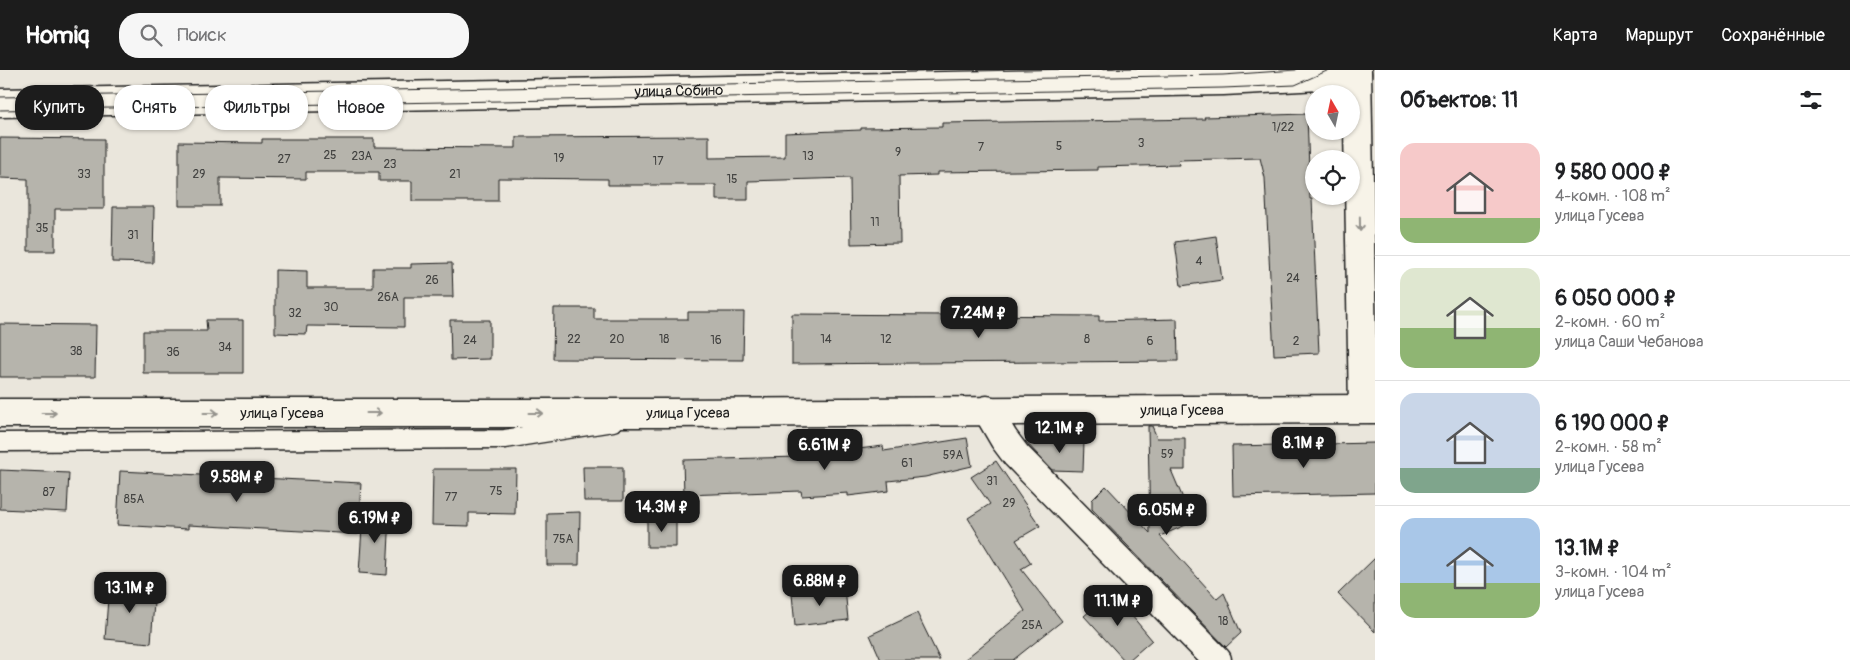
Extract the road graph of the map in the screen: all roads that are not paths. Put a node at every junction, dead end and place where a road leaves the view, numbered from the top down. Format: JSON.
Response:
{"nodes":[{"id":1,"x":1357,"y":72,"type":"edge"},
{"id":2,"x":0,"y":103,"type":"edge"},
{"id":3,"x":1369,"y":408,"type":"edge"},
{"id":4,"x":987,"y":410,"type":"junction"},
{"id":5,"x":0,"y":413,"type":"edge"},
{"id":6,"x":660,"y":413,"type":"junction"},
{"id":7,"x":0,"y":442,"type":"edge"},
{"id":8,"x":1218,"y":660,"type":"edge"}],
"edges":[{"from":1,"to":2,"type":"street","name":"улица Собино"},
{"from":1,"to":3,"type":"street","one_way":true},
{"from":3,"to":4,"type":"street","name":"улица Гусева"},
{"from":4,"to":6,"type":"street","name":"улица Гусева"},
{"from":4,"to":8,"type":"street"},
{"from":5,"to":6,"type":"street","name":"улица Гусева","one_way":true},
{"from":6,"to":7,"type":"lane"}]}
